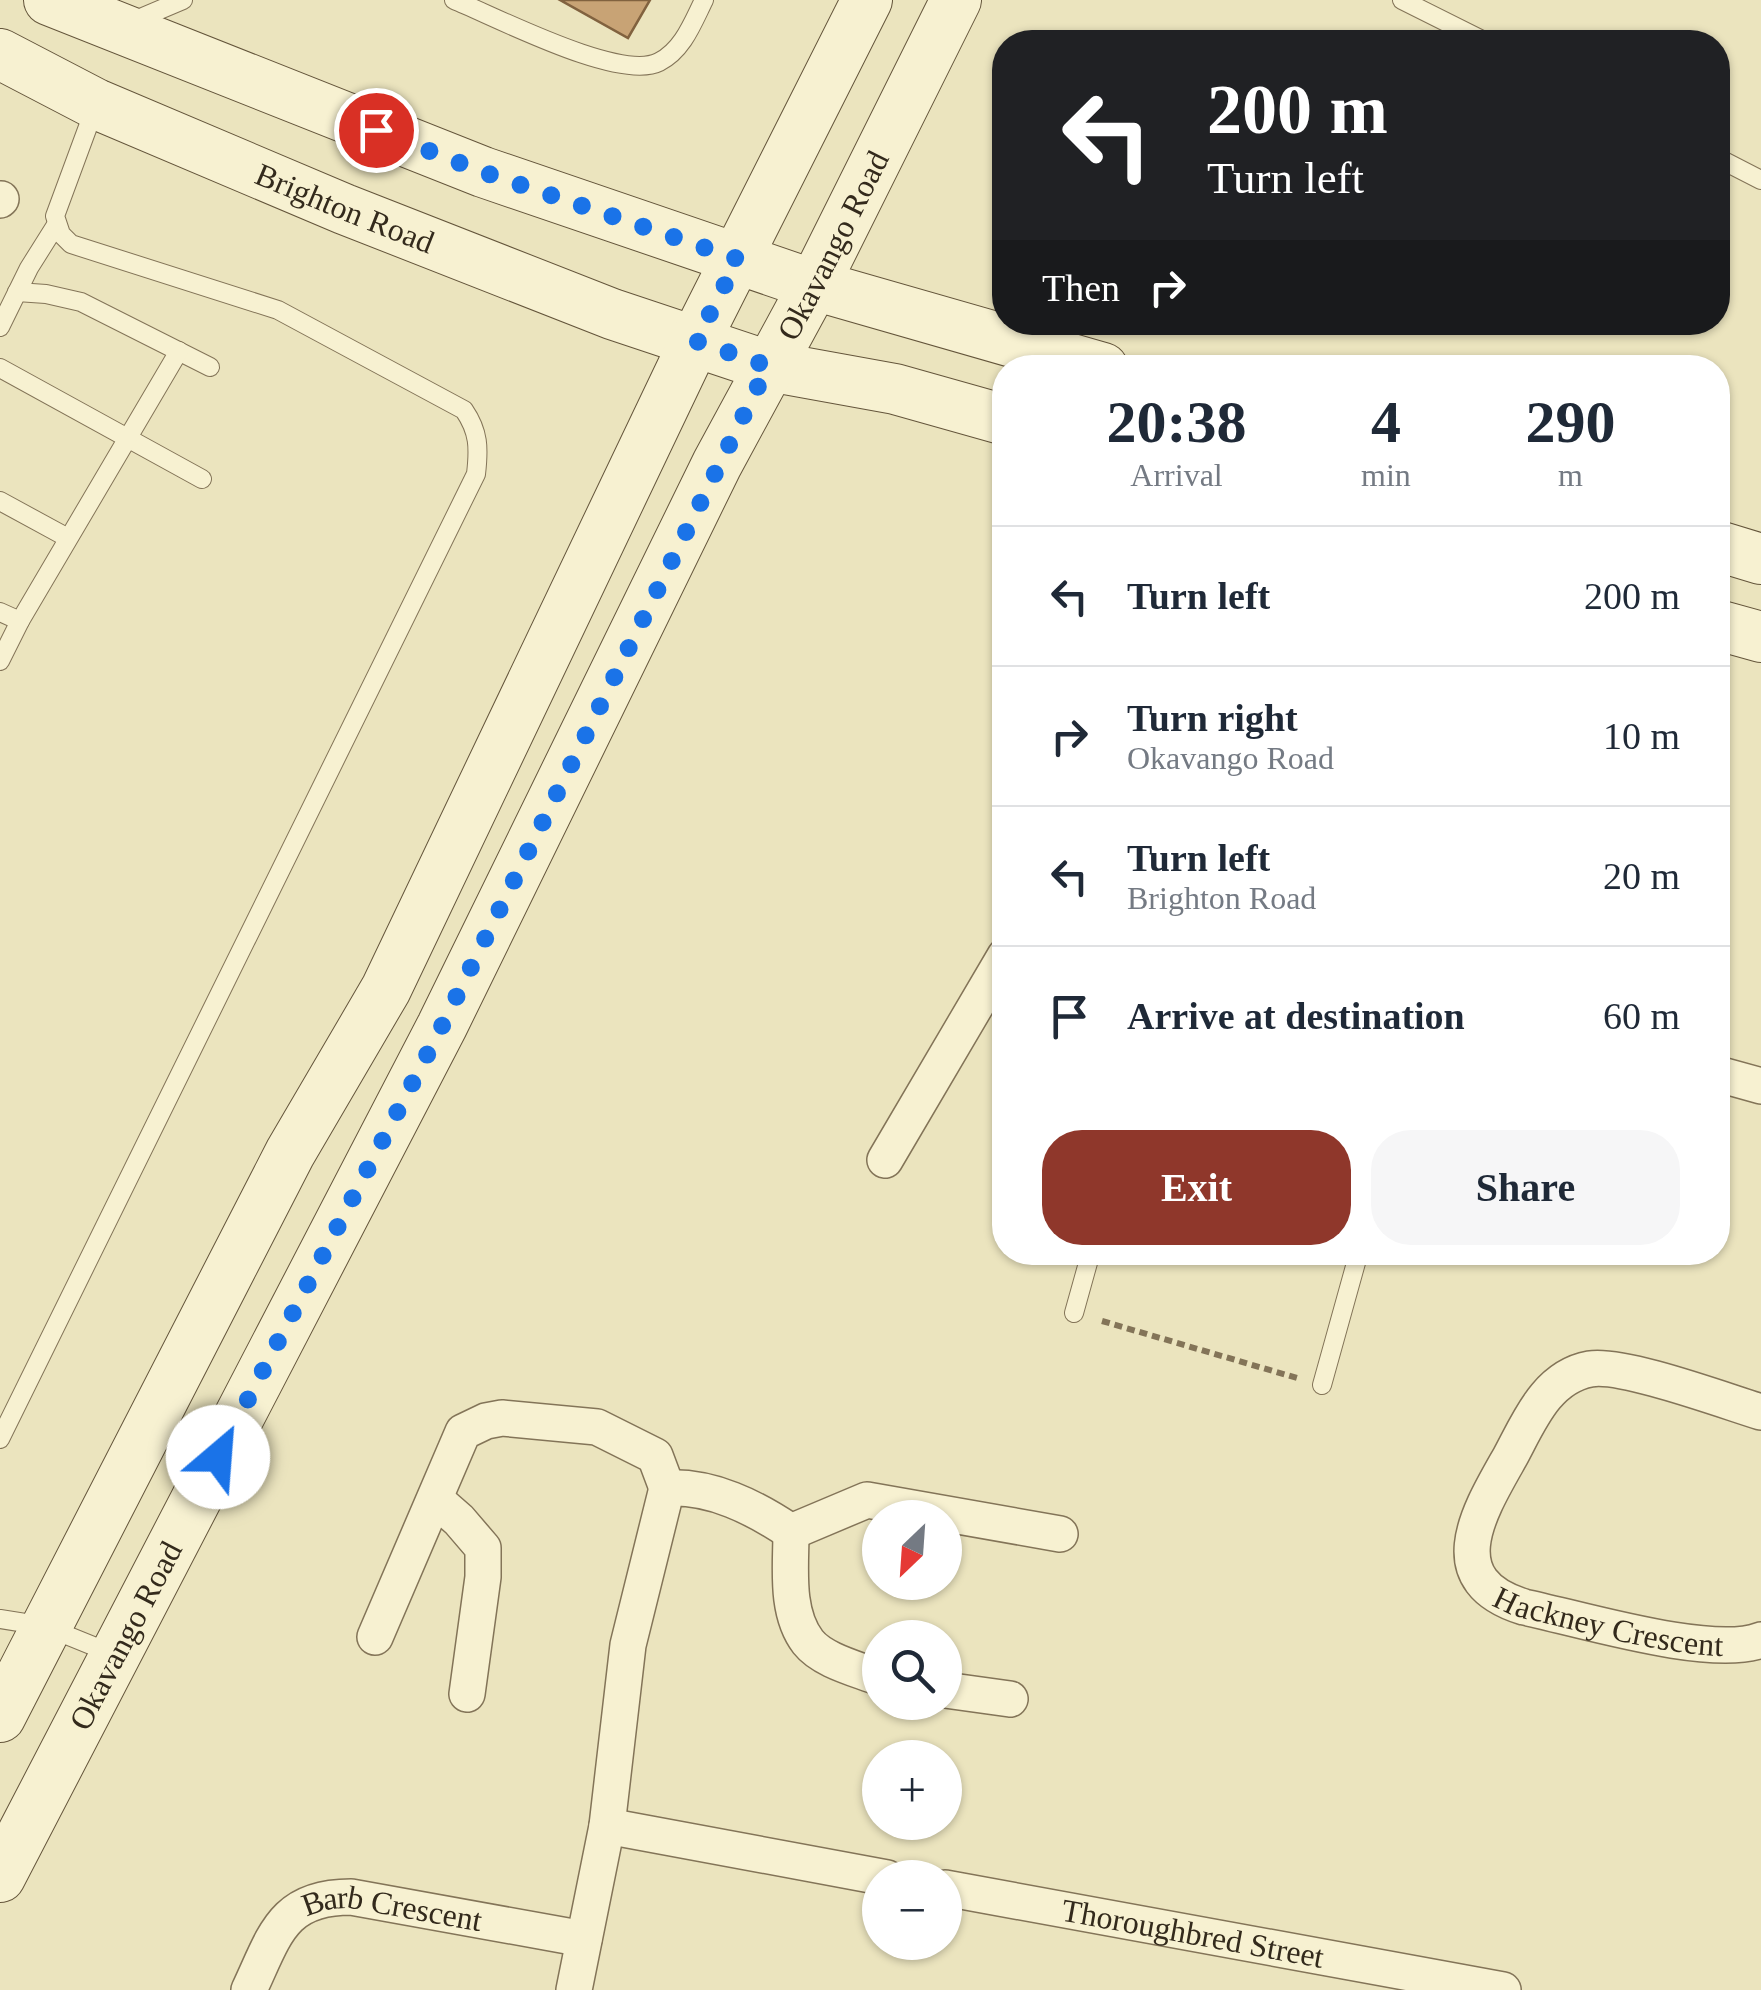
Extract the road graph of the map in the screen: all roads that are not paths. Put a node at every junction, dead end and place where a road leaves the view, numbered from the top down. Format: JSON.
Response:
{"nodes":[{"id":1,"x":50,"y":0,"type":"edge"},
{"id":2,"x":183,"y":0,"type":"edge"},
{"id":3,"x":454,"y":0,"type":"edge"},
{"id":4,"x":704,"y":0,"type":"edge"},
{"id":5,"x":866,"y":0,"type":"edge"},
{"id":6,"x":956,"y":0,"type":"edge"},
{"id":7,"x":1402,"y":0,"type":"edge"},
{"id":8,"x":117,"y":28,"type":"junction"},
{"id":9,"x":1462,"y":30,"type":"edge"},
{"id":10,"x":0,"y":54,"type":"edge"},
{"id":11,"x":96,"y":104,"type":"junction"},
{"id":12,"x":1730,"y":164,"type":"edge"},
{"id":13,"x":1761,"y":180,"type":"edge"},
{"id":14,"x":56,"y":225,"type":"junction"},
{"id":15,"x":738,"y":259,"type":"junction"},
{"id":16,"x":814,"y":285,"type":"junction"},
{"id":17,"x":18,"y":292,"type":"junction"},
{"id":18,"x":0,"y":326,"type":"edge"},
{"id":19,"x":696,"y":341,"type":"junction"},
{"id":20,"x":178,"y":351,"type":"junction"},
{"id":21,"x":1058,"y":355,"type":"edge"},
{"id":22,"x":768,"y":366,"type":"junction"},
{"id":23,"x":210,"y":367,"type":"dead end"},
{"id":24,"x":0,"y":368,"type":"edge"},
{"id":25,"x":992,"y":416,"type":"edge"},
{"id":26,"x":129,"y":440,"type":"junction"},
{"id":27,"x":202,"y":479,"type":"dead end"},
{"id":28,"x":0,"y":501,"type":"edge"},
{"id":29,"x":68,"y":538,"type":"junction"},
{"id":30,"x":1730,"y":549,"type":"edge"},
{"id":31,"x":1761,"y":558,"type":"edge"},
{"id":32,"x":0,"y":612,"type":"edge"},
{"id":33,"x":20,"y":621,"type":"junction"},
{"id":34,"x":1730,"y":628,"type":"edge"},
{"id":35,"x":1761,"y":638,"type":"edge"},
{"id":36,"x":0,"y":660,"type":"edge"},
{"id":37,"x":992,"y":978,"type":"edge"},
{"id":38,"x":1730,"y":1077,"type":"edge"},
{"id":39,"x":1761,"y":1086,"type":"edge"},
{"id":40,"x":885,"y":1160,"type":"dead end"},
{"id":41,"x":1087,"y":1265,"type":"edge"},
{"id":42,"x":1356,"y":1265,"type":"edge"},
{"id":43,"x":1074,"y":1312,"type":"road end"},
{"id":44,"x":1322,"y":1385,"type":"road end"},
{"id":45,"x":1761,"y":1412,"type":"edge"},
{"id":46,"x":0,"y":1439,"type":"edge"},
{"id":47,"x":667,"y":1488,"type":"junction"},
{"id":48,"x":435,"y":1500,"type":"junction"},
{"id":49,"x":791,"y":1532,"type":"junction"},
{"id":50,"x":1060,"y":1534,"type":"dead end"},
{"id":51,"x":22,"y":1622,"type":"edge"},
{"id":52,"x":375,"y":1637,"type":"dead end"},
{"id":53,"x":1761,"y":1640,"type":"edge"},
{"id":54,"x":115,"y":1655,"type":"junction"},
{"id":55,"x":862,"y":1671,"type":"edge"},
{"id":56,"x":962,"y":1692,"type":"edge"},
{"id":57,"x":468,"y":1694,"type":"dead end"},
{"id":58,"x":1010,"y":1699,"type":"dead end"},
{"id":59,"x":0,"y":1717,"type":"edge"},
{"id":60,"x":607,"y":1826,"type":"junction"},
{"id":61,"x":862,"y":1873,"type":"edge"},
{"id":62,"x":0,"y":1877,"type":"edge"},
{"id":63,"x":962,"y":1891,"type":"edge"},
{"id":64,"x":584,"y":1939,"type":"junction"},
{"id":65,"x":249,"y":1990,"type":"edge"},
{"id":66,"x":574,"y":1990,"type":"edge"},
{"id":67,"x":1503,"y":1990,"type":"edge"}],
"edges":[{"from":1,"to":8,"type":"main road"},
{"from":2,"to":8,"type":"lane"},
{"from":3,"to":4,"type":"lane"},
{"from":5,"to":15,"type":"main road"},
{"from":6,"to":16,"type":"main road","name":"Okavango Road"},
{"from":7,"to":9,"type":"lane"},
{"from":8,"to":15,"type":"main road"},
{"from":10,"to":11,"type":"main road","name":"Brighton Road"},
{"from":11,"to":14,"type":"lane"},
{"from":11,"to":19,"type":"main road","name":"Brighton Road"},
{"from":12,"to":13,"type":"lane"},
{"from":14,"to":17,"type":"lane"},
{"from":14,"to":46,"type":"lane"},
{"from":15,"to":16,"type":"main road"},
{"from":15,"to":19,"type":"main road"},
{"from":16,"to":21,"type":"main road"},
{"from":16,"to":22,"type":"main road","name":"Okavango Road"},
{"from":17,"to":18,"type":"lane"},
{"from":17,"to":20,"type":"lane"},
{"from":19,"to":22,"type":"main road","name":"Brighton Road"},
{"from":19,"to":51,"type":"main road"},
{"from":20,"to":23,"type":"lane"},
{"from":20,"to":26,"type":"lane"},
{"from":22,"to":25,"type":"main road","name":"Brighton Road"},
{"from":22,"to":54,"type":"main road","name":"Okavango Road"},
{"from":24,"to":26,"type":"lane"},
{"from":26,"to":27,"type":"lane"},
{"from":26,"to":29,"type":"lane"},
{"from":28,"to":29,"type":"lane"},
{"from":29,"to":33,"type":"lane"},
{"from":30,"to":31,"type":"main road"},
{"from":32,"to":33,"type":"lane"},
{"from":33,"to":36,"type":"lane"},
{"from":34,"to":35,"type":"main road"},
{"from":37,"to":40,"type":"street"},
{"from":38,"to":39,"type":"street"},
{"from":41,"to":43,"type":"lane"},
{"from":42,"to":44,"type":"lane"},
{"from":45,"to":53,"type":"street","name":"Hackney Crescent"},
{"from":47,"to":48,"type":"street"},
{"from":47,"to":49,"type":"street"},
{"from":47,"to":60,"type":"street"},
{"from":48,"to":52,"type":"street"},
{"from":48,"to":57,"type":"street"},
{"from":49,"to":50,"type":"street"},
{"from":49,"to":55,"type":"street"},
{"from":51,"to":54,"type":"lane"},
{"from":51,"to":59,"type":"main road"},
{"from":54,"to":62,"type":"main road","name":"Okavango Road"},
{"from":56,"to":58,"type":"street"},
{"from":60,"to":61,"type":"street"},
{"from":60,"to":64,"type":"street"},
{"from":63,"to":67,"type":"street","name":"Thoroughbred Street"},
{"from":64,"to":65,"type":"street","name":"Barb Crescent"},
{"from":64,"to":66,"type":"street"}]}
